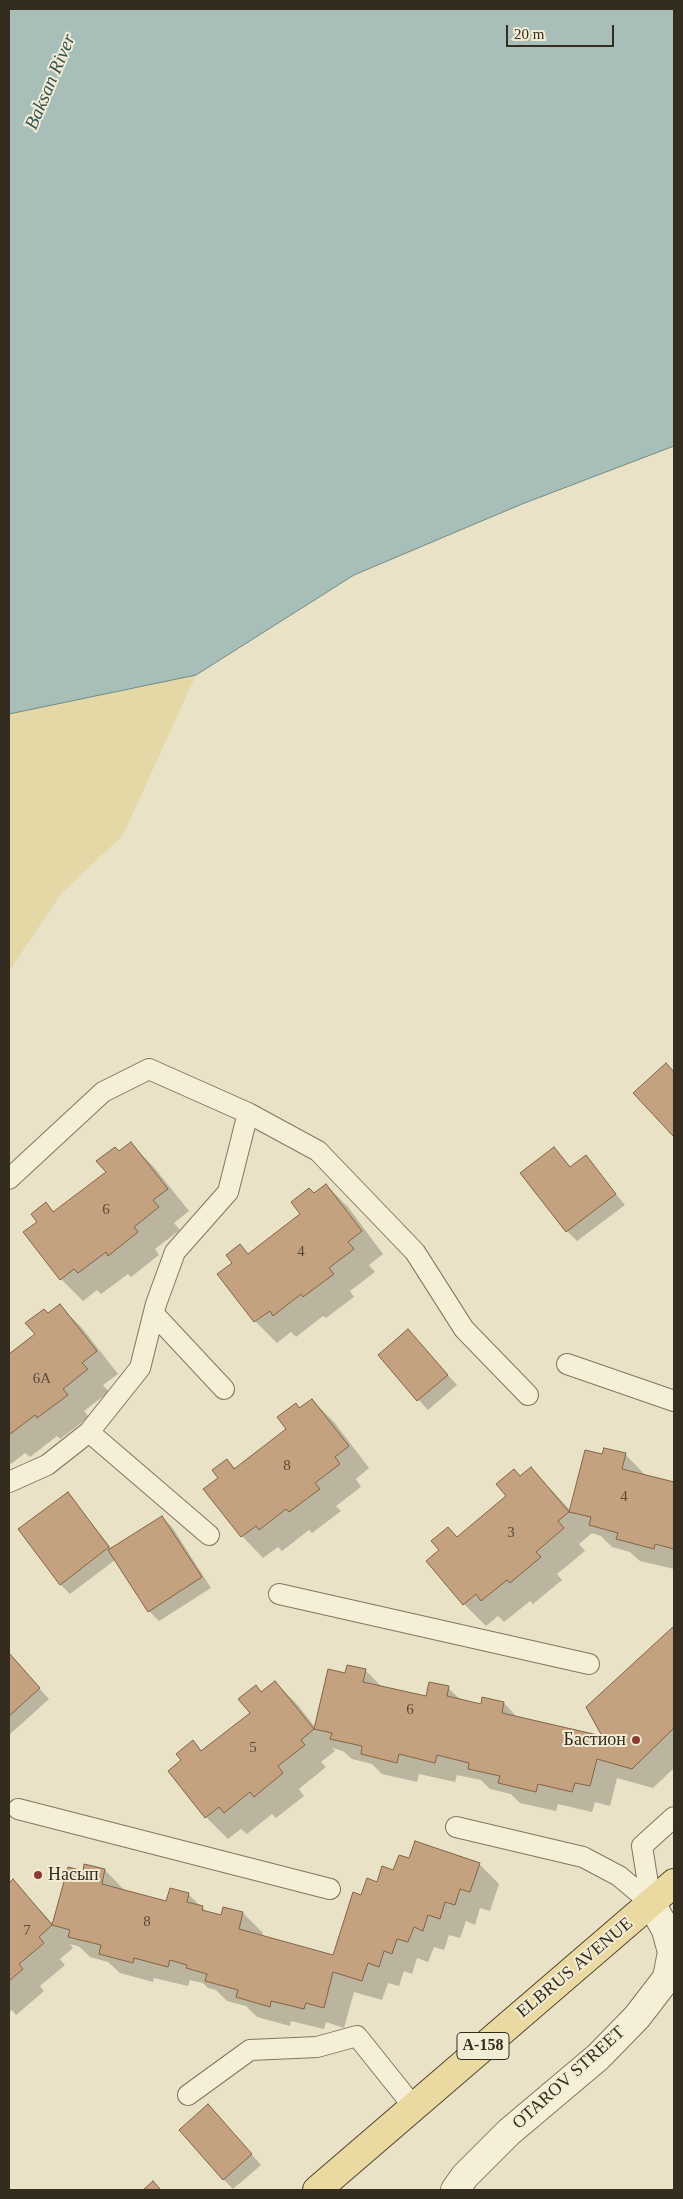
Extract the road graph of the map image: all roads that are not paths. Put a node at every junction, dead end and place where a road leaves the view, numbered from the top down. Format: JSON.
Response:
{"nodes":[{"id":1,"x":248,"y":1114,"type":"junction"},
{"id":2,"x":9,"y":1179,"type":"edge"},
{"id":3,"x":154,"y":1314,"type":"junction"},
{"id":4,"x":567,"y":1364,"type":"dead end"},
{"id":5,"x":224,"y":1389,"type":"dead end"},
{"id":6,"x":528,"y":1395,"type":"dead end"},
{"id":7,"x":674,"y":1401,"type":"edge"},
{"id":8,"x":89,"y":1432,"type":"junction"},
{"id":9,"x":9,"y":1482,"type":"edge"},
{"id":10,"x":209,"y":1535,"type":"dead end"},
{"id":11,"x":279,"y":1594,"type":"dead end"},
{"id":12,"x":589,"y":1664,"type":"dead end"},
{"id":13,"x":18,"y":1808,"type":"dead end"},
{"id":14,"x":674,"y":1817,"type":"edge"},
{"id":15,"x":456,"y":1827,"type":"dead end"},
{"id":16,"x":674,"y":1883,"type":"edge"},
{"id":17,"x":330,"y":1889,"type":"dead end"},
{"id":18,"x":652,"y":1903,"type":"junction"},
{"id":19,"x":188,"y":2095,"type":"dead end"},
{"id":20,"x":413,"y":2106,"type":"junction"},
{"id":21,"x":316,"y":2190,"type":"edge"},
{"id":22,"x":456,"y":2190,"type":"edge"}],
"edges":[{"from":1,"to":2,"type":"lane"},
{"from":1,"to":3,"type":"lane"},
{"from":1,"to":6,"type":"lane"},
{"from":3,"to":5,"type":"lane"},
{"from":3,"to":8,"type":"lane"},
{"from":4,"to":7,"type":"lane"},
{"from":8,"to":9,"type":"lane"},
{"from":8,"to":10,"type":"lane"},
{"from":11,"to":12,"type":"lane"},
{"from":13,"to":17,"type":"lane"},
{"from":14,"to":18,"type":"lane"},
{"from":15,"to":18,"type":"lane"},
{"from":16,"to":18,"type":"main road","name":"ELBRUS AVENUE","number":"А-158"},
{"from":18,"to":20,"type":"main road","name":"ELBRUS AVENUE","number":"А-158"},
{"from":18,"to":22,"type":"street","name":"OTAROV STREET"},
{"from":19,"to":20,"type":"lane"},
{"from":20,"to":21,"type":"main road","name":"ELBRUS AVENUE","number":"А-158"}]}
